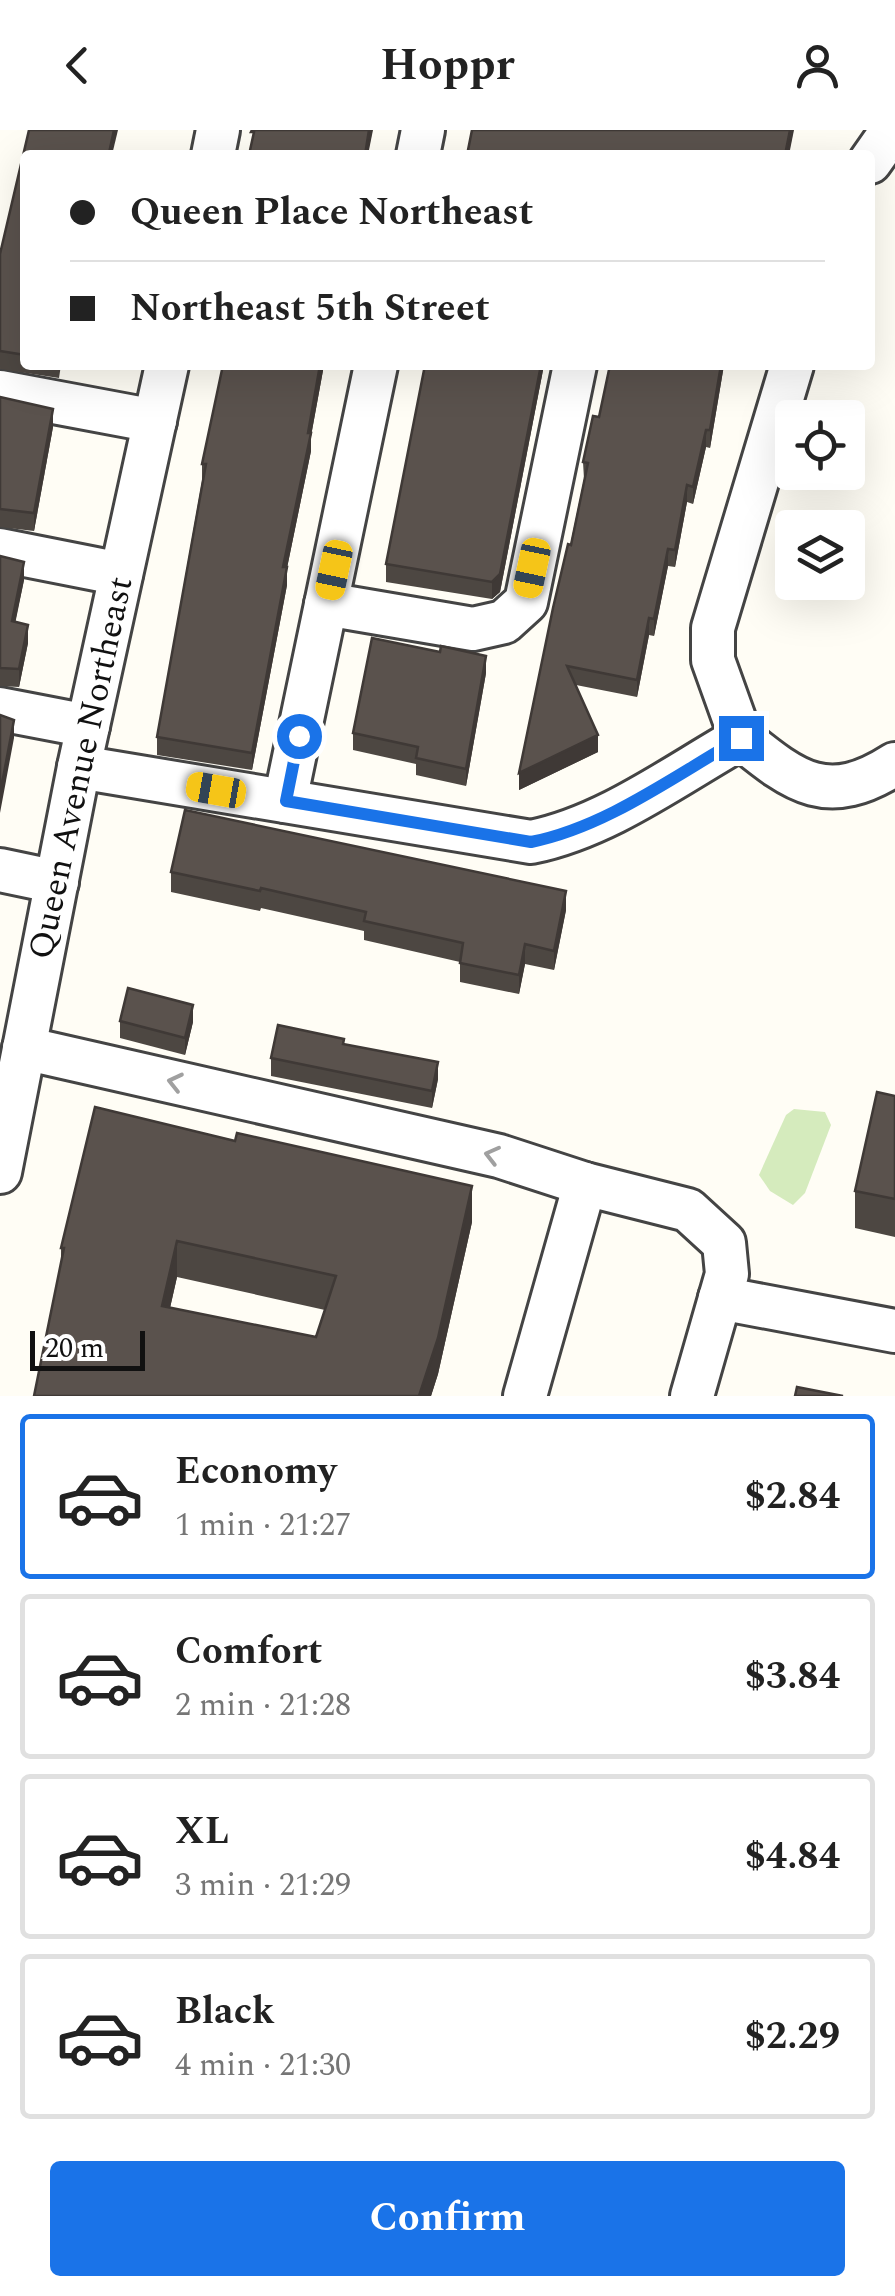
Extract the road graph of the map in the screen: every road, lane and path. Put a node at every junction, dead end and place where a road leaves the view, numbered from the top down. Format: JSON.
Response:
{"nodes":[{"id":1,"x":166,"y":370,"type":"edge"},
{"id":2,"x":375,"y":370,"type":"edge"},
{"id":3,"x":574,"y":370,"type":"edge"},
{"id":4,"x":790,"y":370,"type":"edge"},
{"id":5,"x":0,"y":392,"type":"edge"},
{"id":6,"x":155,"y":421,"type":"junction"},
{"id":7,"x":0,"y":550,"type":"edge"},
{"id":8,"x":121,"y":574,"type":"junction"},
{"id":9,"x":326,"y":604,"type":"junction"},
{"id":10,"x":0,"y":709,"type":"edge"},
{"id":11,"x":88,"y":726,"type":"junction"},
{"id":12,"x":741,"y":738,"type":"junction"},
{"id":13,"x":895,"y":764,"type":"edge"},
{"id":14,"x":79,"y":767,"type":"junction"},
{"id":15,"x":286,"y":801,"type":"junction"},
{"id":16,"x":0,"y":870,"type":"edge"},
{"id":17,"x":57,"y":882,"type":"junction"},
{"id":18,"x":24,"y":1048,"type":"junction"},
{"id":19,"x":8,"y":1089,"type":"edge"},
{"id":20,"x":0,"y":1172,"type":"edge"},
{"id":21,"x":585,"y":1184,"type":"junction"},
{"id":22,"x":720,"y":1298,"type":"junction"},
{"id":23,"x":895,"y":1330,"type":"edge"},
{"id":24,"x":525,"y":1396,"type":"edge"},
{"id":25,"x":692,"y":1396,"type":"edge"}],
"edges":[{"from":1,"to":6,"type":"street","name":"Queen Avenue Northeast"},
{"from":2,"to":9,"type":"street"},
{"from":3,"to":9,"type":"street"},
{"from":4,"to":12,"type":"street"},
{"from":5,"to":6,"type":"street"},
{"from":6,"to":8,"type":"street","name":"Queen Avenue Northeast"},
{"from":7,"to":8,"type":"street"},
{"from":8,"to":11,"type":"street","name":"Queen Avenue Northeast"},
{"from":9,"to":15,"type":"street"},
{"from":10,"to":11,"type":"street"},
{"from":11,"to":14,"type":"street","name":"Queen Avenue Northeast"},
{"from":12,"to":13,"type":"street"},
{"from":12,"to":15,"type":"street"},
{"from":14,"to":15,"type":"street"},
{"from":14,"to":17,"type":"street","name":"Queen Avenue Northeast"},
{"from":16,"to":17,"type":"street"},
{"from":17,"to":18,"type":"street","name":"Queen Avenue Northeast"},
{"from":18,"to":19,"type":"street","name":"Queen Avenue Northeast"},
{"from":21,"to":18,"type":"street","one_way":true},
{"from":19,"to":20,"type":"street","name":"Queen Avenue Northeast"},
{"from":21,"to":22,"type":"street"},
{"from":21,"to":24,"type":"street"},
{"from":22,"to":23,"type":"street"},
{"from":22,"to":25,"type":"street"}]}
